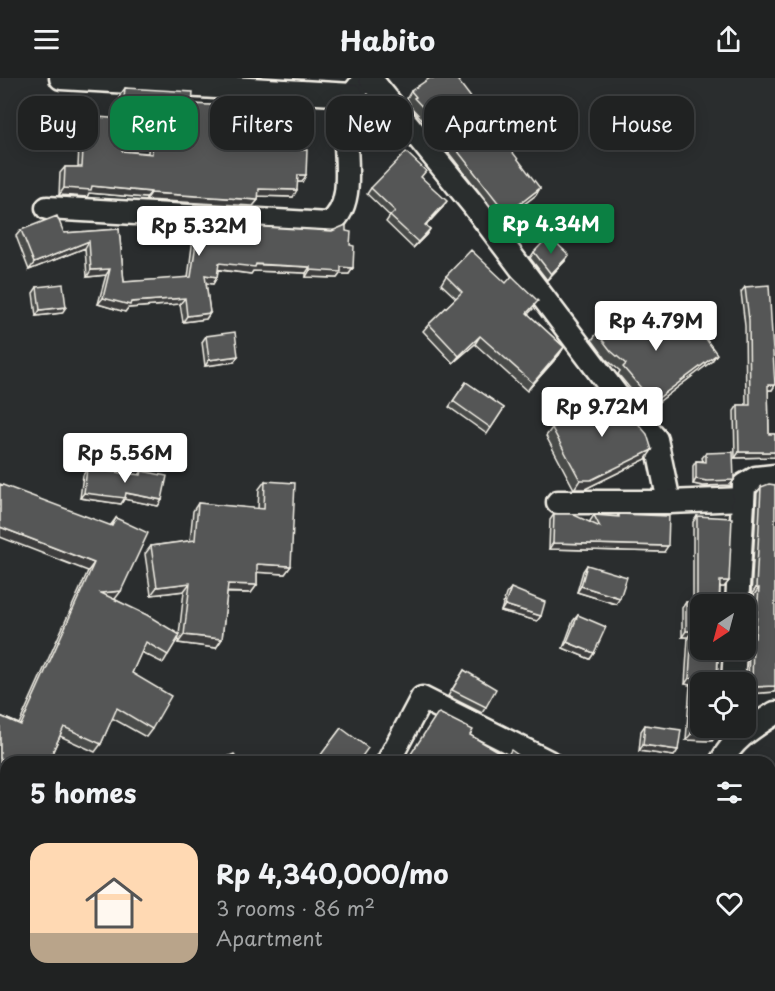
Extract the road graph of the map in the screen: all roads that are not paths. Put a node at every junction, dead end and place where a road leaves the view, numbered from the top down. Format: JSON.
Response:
{"nodes":[{"id":1,"x":61,"y":78,"type":"edge"},
{"id":2,"x":370,"y":78,"type":"edge"},
{"id":3,"x":359,"y":87,"type":"edge"},
{"id":4,"x":46,"y":208,"type":"dead end"},
{"id":5,"x":775,"y":476,"type":"edge"},
{"id":6,"x":743,"y":499,"type":"junction"},
{"id":7,"x":558,"y":501,"type":"dead end"},
{"id":8,"x":669,"y":502,"type":"junction"},
{"id":9,"x":738,"y":594,"type":"edge"},
{"id":10,"x":775,"y":713,"type":"edge"},
{"id":11,"x":727,"y":745,"type":"edge"},
{"id":12,"x":391,"y":756,"type":"edge"},
{"id":13,"x":537,"y":756,"type":"edge"}],
"edges":[{"from":1,"to":3,"type":"street"},
{"from":2,"to":8,"type":"street"},
{"from":3,"to":4,"type":"street"},
{"from":5,"to":6,"type":"street"},
{"from":6,"to":8,"type":"street"},
{"from":6,"to":9,"type":"street"},
{"from":7,"to":8,"type":"street"},
{"from":10,"to":11,"type":"street"},
{"from":12,"to":13,"type":"street"}]}
